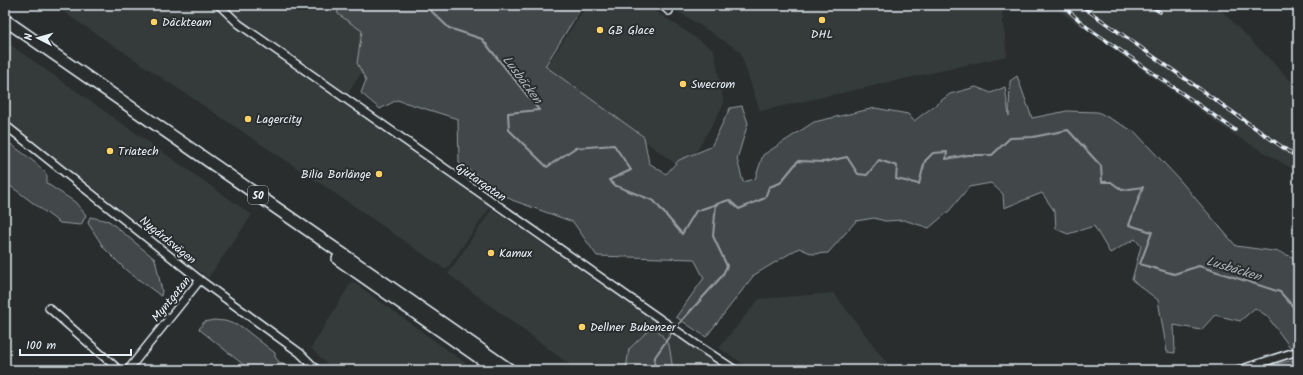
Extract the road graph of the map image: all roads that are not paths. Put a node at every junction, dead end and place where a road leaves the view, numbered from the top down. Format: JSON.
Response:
{"nodes":[{"id":1,"x":219,"y":5,"type":"edge"},
{"id":2,"x":662,"y":5,"type":"edge"},
{"id":3,"x":668,"y":11,"type":"dead end"},
{"id":4,"x":5,"y":20,"type":"edge"},
{"id":5,"x":5,"y":29,"type":"edge"},
{"id":6,"x":5,"y":125,"type":"edge"},
{"id":7,"x":200,"y":280,"type":"junction"},
{"id":8,"x":49,"y":308,"type":"dead end"},
{"id":9,"x":1298,"y":351,"type":"edge"},
{"id":10,"x":119,"y":370,"type":"edge"},
{"id":11,"x":128,"y":370,"type":"edge"},
{"id":12,"x":317,"y":370,"type":"edge"},
{"id":13,"x":497,"y":370,"type":"edge"},
{"id":14,"x":510,"y":370,"type":"edge"},
{"id":15,"x":735,"y":370,"type":"edge"},
{"id":16,"x":1239,"y":370,"type":"edge"}],
"edges":[{"from":1,"to":15,"type":"street","name":"Gjutargatan"},
{"from":2,"to":3,"type":"street"},
{"from":4,"to":14,"type":"highway","number":"50"},
{"from":5,"to":13,"type":"highway","number":"50"},
{"from":6,"to":7,"type":"street","name":"Nygårdsvägen"},
{"from":7,"to":11,"type":"street","name":"Myntgatan"},
{"from":7,"to":12,"type":"street","name":"Nygårdsvägen"},
{"from":8,"to":10,"type":"street"},
{"from":9,"to":16,"type":"street"}]}
